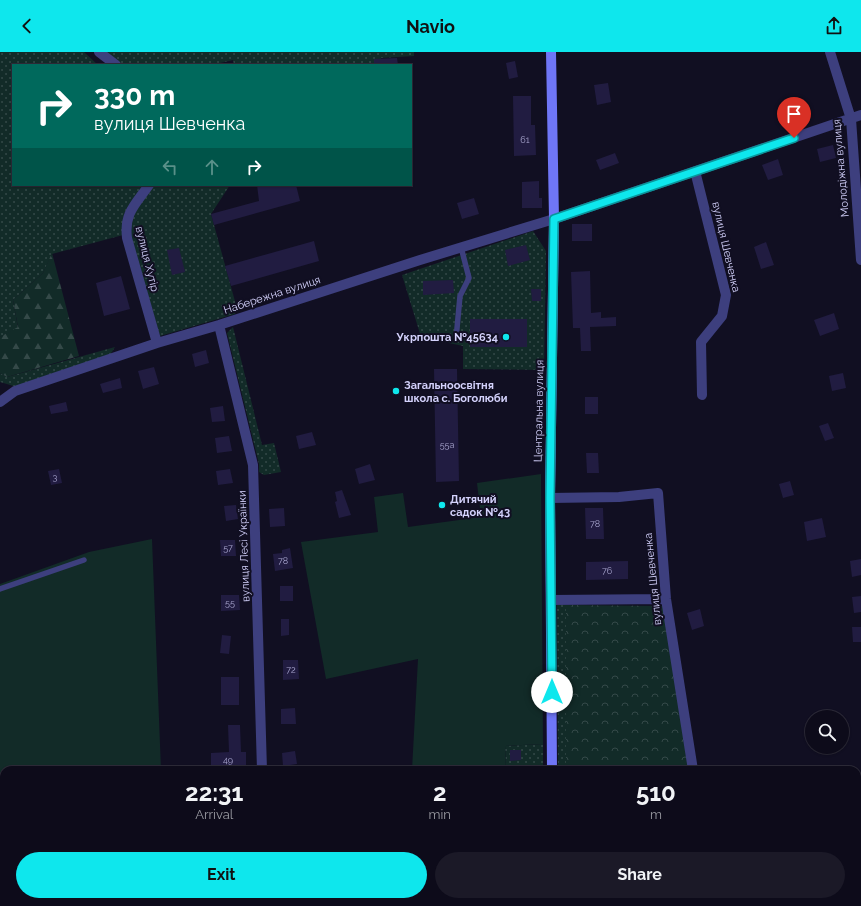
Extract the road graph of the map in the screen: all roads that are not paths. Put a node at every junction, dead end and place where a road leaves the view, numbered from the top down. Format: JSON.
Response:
{"nodes":[{"id":1,"x":99,"y":52,"type":"edge"},
{"id":2,"x":551,"y":52,"type":"edge"},
{"id":3,"x":830,"y":52,"type":"edge"},
{"id":4,"x":115,"y":64,"type":"edge"},
{"id":5,"x":861,"y":115,"type":"edge"},
{"id":6,"x":850,"y":119,"type":"junction"},
{"id":7,"x":695,"y":171,"type":"junction"},
{"id":8,"x":148,"y":186,"type":"edge"},
{"id":9,"x":554,"y":219,"type":"junction"},
{"id":10,"x":461,"y":247,"type":"junction"},
{"id":11,"x":861,"y":260,"type":"edge"},
{"id":12,"x":219,"y":325,"type":"junction"},
{"id":13,"x":456,"y":339,"type":"dead end"},
{"id":14,"x":158,"y":343,"type":"junction"},
{"id":15,"x":702,"y":395,"type":"dead end"},
{"id":16,"x":0,"y":402,"type":"edge"},
{"id":17,"x":550,"y":498,"type":"junction"},
{"id":18,"x":84,"y":560,"type":"dead end"},
{"id":19,"x":0,"y":589,"type":"edge"},
{"id":20,"x":666,"y":599,"type":"junction"},
{"id":21,"x":551,"y":600,"type":"junction"},
{"id":22,"x":262,"y":766,"type":"edge"},
{"id":23,"x":552,"y":766,"type":"edge"},
{"id":24,"x":692,"y":766,"type":"edge"}],
"edges":[{"from":1,"to":4,"type":"street"},
{"from":2,"to":9,"type":"street","name":"Центральна вулиця"},
{"from":3,"to":6,"type":"street","name":"Молодіжна вулиця"},
{"from":5,"to":6,"type":"street"},
{"from":6,"to":7,"type":"street"},
{"from":6,"to":11,"type":"street","name":"Молодіжна вулиця"},
{"from":7,"to":9,"type":"street"},
{"from":7,"to":15,"type":"street","name":"вулиця Шевченка"},
{"from":8,"to":14,"type":"street","name":"вулиця Хутір"},
{"from":9,"to":10,"type":"street","name":"Набережна вулиця"},
{"from":9,"to":17,"type":"street","name":"Центральна вулиця"},
{"from":10,"to":12,"type":"street","name":"Набережна вулиця"},
{"from":10,"to":13,"type":"lane"},
{"from":12,"to":14,"type":"street","name":"Набережна вулиця"},
{"from":12,"to":22,"type":"street","name":"вулиця Лесі Українки"},
{"from":14,"to":16,"type":"street","name":"Набережна вулиця"},
{"from":17,"to":20,"type":"street","name":"вулиця Шевченка"},
{"from":17,"to":21,"type":"street","name":"Центральна вулиця"},
{"from":18,"to":19,"type":"lane"},
{"from":20,"to":21,"type":"street"},
{"from":20,"to":24,"type":"street","name":"вулиця Шевченка"},
{"from":21,"to":23,"type":"street","name":"Центральна вулиця"}]}
